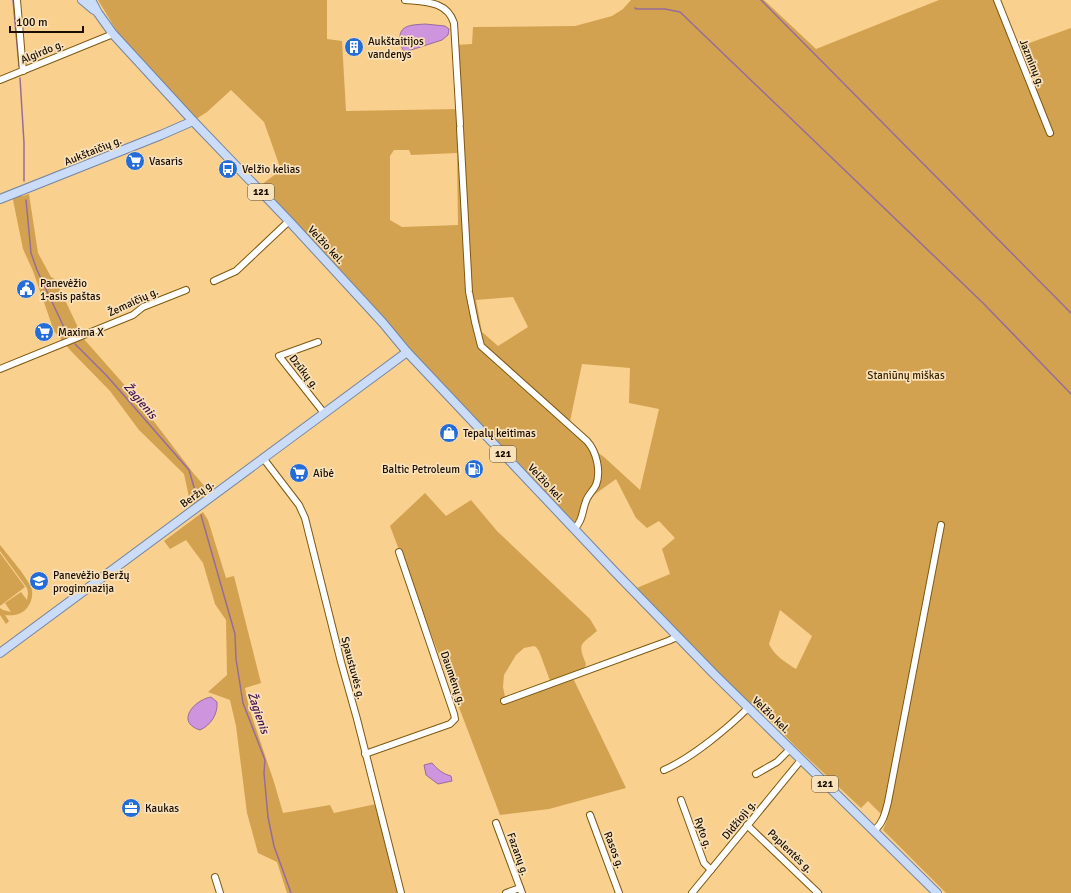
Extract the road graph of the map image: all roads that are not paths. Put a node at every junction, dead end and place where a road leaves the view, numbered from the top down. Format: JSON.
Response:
{"nodes":[{"id":1,"x":17,"y":0,"type":"edge"},
{"id":2,"x":82,"y":0,"type":"edge"},
{"id":3,"x":91,"y":0,"type":"edge"},
{"id":4,"x":405,"y":0,"type":"edge"},
{"id":5,"x":997,"y":0,"type":"edge"},
{"id":6,"x":98,"y":13,"type":"junction"},
{"id":7,"x":113,"y":34,"type":"junction"},
{"id":8,"x":23,"y":71,"type":"junction"},
{"id":9,"x":0,"y":80,"type":"edge"},
{"id":10,"x":193,"y":121,"type":"junction"},
{"id":11,"x":1050,"y":134,"type":"dead end"},
{"id":12,"x":0,"y":200,"type":"edge"},
{"id":13,"x":289,"y":221,"type":"junction"},
{"id":14,"x":214,"y":281,"type":"dead end"},
{"id":15,"x":186,"y":290,"type":"dead end"},
{"id":16,"x":318,"y":342,"type":"dead end"},
{"id":17,"x":407,"y":352,"type":"junction"},
{"id":18,"x":0,"y":368,"type":"edge"},
{"id":19,"x":324,"y":413,"type":"junction"},
{"id":20,"x":263,"y":458,"type":"junction"},
{"id":21,"x":941,"y":525,"type":"dead end"},
{"id":22,"x":574,"y":528,"type":"junction"},
{"id":23,"x":398,"y":552,"type":"dead end"},
{"id":24,"x":677,"y":637,"type":"junction"},
{"id":25,"x":0,"y":653,"type":"edge"},
{"id":26,"x":504,"y":701,"type":"dead end"},
{"id":27,"x":748,"y":708,"type":"junction"},
{"id":28,"x":790,"y":749,"type":"junction"},
{"id":29,"x":365,"y":754,"type":"junction"},
{"id":30,"x":801,"y":760,"type":"junction"},
{"id":31,"x":664,"y":770,"type":"dead end"},
{"id":32,"x":756,"y":774,"type":"dead end"},
{"id":33,"x":681,"y":800,"type":"dead end"},
{"id":34,"x":590,"y":815,"type":"dead end"},
{"id":35,"x":496,"y":823,"type":"dead end"},
{"id":36,"x":747,"y":825,"type":"junction"},
{"id":37,"x":874,"y":831,"type":"junction"},
{"id":38,"x":711,"y":870,"type":"junction"},
{"id":39,"x":216,"y":877,"type":"dead end"},
{"id":40,"x":521,"y":890,"type":"edge"},
{"id":41,"x":220,"y":893,"type":"edge"},
{"id":42,"x":401,"y":893,"type":"edge"},
{"id":43,"x":506,"y":893,"type":"edge"},
{"id":44,"x":619,"y":893,"type":"edge"},
{"id":45,"x":692,"y":893,"type":"edge"},
{"id":46,"x":818,"y":893,"type":"edge"},
{"id":47,"x":937,"y":893,"type":"edge"}],
"edges":[{"from":1,"to":8,"type":"street"},
{"from":2,"to":6,"type":"main road"},
{"from":3,"to":6,"type":"main road","name":"Velžio kel.","number":"121"},
{"from":4,"to":22,"type":"street"},
{"from":5,"to":11,"type":"street","name":"Jazminų g."},
{"from":6,"to":7,"type":"main road","name":"Velžio kel.","number":"121"},
{"from":7,"to":8,"type":"street","name":"Algirdo g."},
{"from":7,"to":10,"type":"main road","name":"Velžio kel.","number":"121"},
{"from":8,"to":9,"type":"street","name":"Algirdo g."},
{"from":10,"to":12,"type":"main road","name":"Aukštaičių g."},
{"from":10,"to":13,"type":"main road","name":"Velžio kel.","number":"121"},
{"from":13,"to":14,"type":"street"},
{"from":13,"to":17,"type":"main road","name":"Velžio kel.","number":"121"},
{"from":15,"to":18,"type":"street","name":"Žemaičių g."},
{"from":16,"to":19,"type":"street","name":"Dzūkų g."},
{"from":17,"to":19,"type":"main road","name":"Beržų g."},
{"from":17,"to":22,"type":"main road","name":"Velžio kel.","number":"121"},
{"from":19,"to":20,"type":"main road","name":"Beržų g."},
{"from":20,"to":25,"type":"main road","name":"Beržų g."},
{"from":20,"to":29,"type":"street","name":"Spaustuvės g."},
{"from":21,"to":37,"type":"street"},
{"from":22,"to":24,"type":"main road","name":"Velžio kel.","number":"121"},
{"from":23,"to":29,"type":"street","name":"Daumėnų g."},
{"from":24,"to":26,"type":"street"},
{"from":24,"to":27,"type":"main road","name":"Velžio kel.","number":"121"},
{"from":27,"to":28,"type":"main road","name":"Velžio kel.","number":"121"},
{"from":27,"to":31,"type":"street"},
{"from":28,"to":30,"type":"main road","name":"Velžio kel.","number":"121"},
{"from":28,"to":32,"type":"street"},
{"from":29,"to":42,"type":"street","name":"Spaustuvės g."},
{"from":30,"to":36,"type":"street","name":"Didžioji g."},
{"from":30,"to":37,"type":"main road","name":"Velžio kel.","number":"121"},
{"from":33,"to":38,"type":"street","name":"Ryto g."},
{"from":34,"to":44,"type":"street","name":"Rasos g."},
{"from":35,"to":40,"type":"street","name":"Fazanų g."},
{"from":36,"to":38,"type":"street","name":"Didžioji g."},
{"from":36,"to":46,"type":"street","name":"Paplentės g."},
{"from":37,"to":47,"type":"main road","name":"Velžio kel.","number":"121"},
{"from":38,"to":45,"type":"street","name":"Didžioji g."},
{"from":39,"to":41,"type":"street"},
{"from":40,"to":43,"type":"street"}]}
